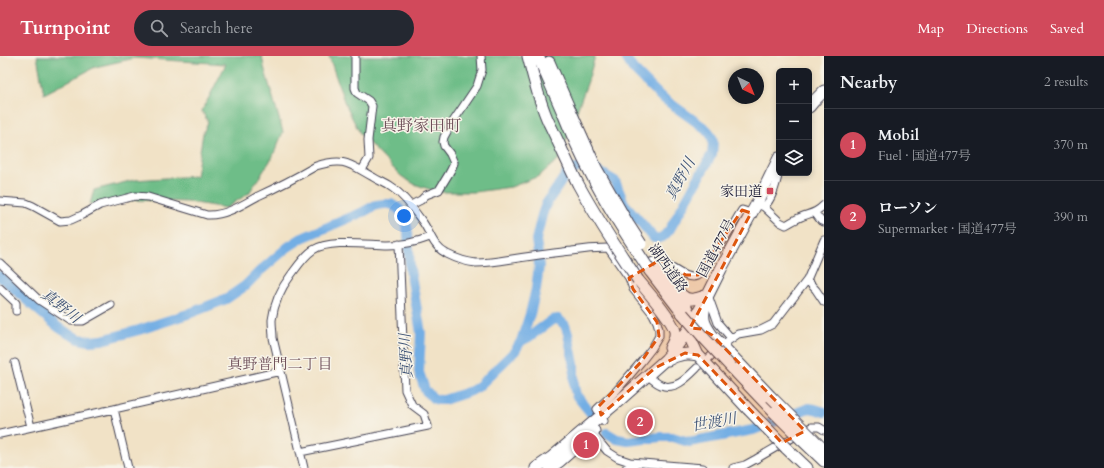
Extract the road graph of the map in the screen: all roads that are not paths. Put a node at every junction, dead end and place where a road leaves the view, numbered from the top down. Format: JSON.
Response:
{"nodes":[{"id":1,"x":355,"y":56,"type":"edge"},
{"id":2,"x":480,"y":56,"type":"edge"},
{"id":3,"x":528,"y":56,"type":"edge"},
{"id":4,"x":538,"y":56,"type":"edge"},
{"id":5,"x":546,"y":56,"type":"edge"},
{"id":6,"x":824,"y":91,"type":"edge"},
{"id":7,"x":812,"y":104,"type":"edge"},
{"id":8,"x":566,"y":112,"type":"junction"},
{"id":9,"x":776,"y":166,"type":"edge"},
{"id":10,"x":362,"y":170,"type":"junction"},
{"id":11,"x":778,"y":176,"type":"edge"},
{"id":12,"x":0,"y":201,"type":"edge"},
{"id":13,"x":761,"y":205,"type":"junction"},
{"id":14,"x":824,"y":205,"type":"edge"},
{"id":15,"x":411,"y":206,"type":"junction"},
{"id":16,"x":815,"y":212,"type":"junction"},
{"id":17,"x":751,"y":214,"type":"junction"},
{"id":18,"x":824,"y":222,"type":"edge"},
{"id":19,"x":430,"y":237,"type":"junction"},
{"id":20,"x":824,"y":240,"type":"edge"},
{"id":21,"x":400,"y":244,"type":"junction"},
{"id":22,"x":0,"y":263,"type":"edge"},
{"id":23,"x":653,"y":269,"type":"junction"},
{"id":24,"x":633,"y":279,"type":"junction"},
{"id":25,"x":807,"y":280,"type":"junction"},
{"id":26,"x":0,"y":288,"type":"edge"},
{"id":27,"x":676,"y":291,"type":"junction"},
{"id":28,"x":708,"y":295,"type":"junction"},
{"id":29,"x":824,"y":302,"type":"edge"},
{"id":30,"x":111,"y":305,"type":"dead end"},
{"id":31,"x":16,"y":311,"type":"dead end"},
{"id":32,"x":668,"y":318,"type":"junction"},
{"id":33,"x":690,"y":320,"type":"junction"},
{"id":34,"x":712,"y":335,"type":"junction"},
{"id":35,"x":731,"y":338,"type":"junction"},
{"id":36,"x":726,"y":343,"type":"dead end"},
{"id":37,"x":720,"y":348,"type":"dead end"},
{"id":38,"x":703,"y":357,"type":"junction"},
{"id":39,"x":15,"y":363,"type":"dead end"},
{"id":40,"x":697,"y":368,"type":"dead end"},
{"id":41,"x":281,"y":371,"type":"junction"},
{"id":42,"x":651,"y":372,"type":"junction"},
{"id":43,"x":114,"y":409,"type":"junction"},
{"id":44,"x":602,"y":418,"type":"junction"},
{"id":45,"x":31,"y":427,"type":"junction"},
{"id":46,"x":824,"y":430,"type":"edge"},
{"id":47,"x":592,"y":433,"type":"junction"},
{"id":48,"x":0,"y":434,"type":"edge"},
{"id":49,"x":805,"y":437,"type":"junction"},
{"id":50,"x":824,"y":450,"type":"edge"},
{"id":51,"x":300,"y":452,"type":"junction"},
{"id":52,"x":824,"y":461,"type":"edge"},
{"id":53,"x":638,"y":463,"type":"junction"},
{"id":54,"x":128,"y":468,"type":"edge"},
{"id":55,"x":304,"y":468,"type":"edge"},
{"id":56,"x":536,"y":468,"type":"edge"},
{"id":57,"x":550,"y":468,"type":"edge"},
{"id":58,"x":626,"y":468,"type":"edge"},
{"id":59,"x":703,"y":468,"type":"edge"},
{"id":60,"x":733,"y":468,"type":"edge"},
{"id":61,"x":807,"y":468,"type":"edge"}],
"edges":[{"from":1,"to":10,"type":"street"},
{"from":2,"to":15,"type":"street"},
{"from":3,"to":24,"type":"highway","bridge":true},
{"from":4,"to":8,"type":"highway"},
{"from":5,"to":8,"type":"highway"},
{"from":6,"to":7,"type":"highway"},
{"from":8,"to":23,"type":"highway","bridge":true},
{"from":9,"to":13,"type":"highway","name":"国道477号"},
{"from":10,"to":12,"type":"street"},
{"from":10,"to":15,"type":"street"},
{"from":11,"to":13,"type":"street"},
{"from":13,"to":16,"type":"street"},
{"from":13,"to":17,"type":"highway","name":"国道477号"},
{"from":14,"to":16,"type":"street"},
{"from":15,"to":19,"type":"street"},
{"from":16,"to":18,"type":"street"},
{"from":17,"to":24,"type":"street"},
{"from":17,"to":28,"type":"highway","name":"国道477号"},
{"from":19,"to":21,"type":"street"},
{"from":19,"to":24,"type":"street"},
{"from":20,"to":25,"type":"street"},
{"from":21,"to":41,"type":"street"},
{"from":21,"to":51,"type":"street"},
{"from":22,"to":30,"type":"street"},
{"from":23,"to":27,"type":"highway"},
{"from":23,"to":33,"type":"highway","name":"湖西道路"},
{"from":24,"to":32,"type":"highway"},
{"from":24,"to":44,"type":"street"},
{"from":25,"to":29,"type":"street"},
{"from":25,"to":35,"type":"street"},
{"from":26,"to":31,"type":"street"},
{"from":27,"to":28,"type":"highway"},
{"from":27,"to":33,"type":"highway"},
{"from":28,"to":33,"type":"highway","name":"国道477号"},
{"from":28,"to":34,"type":"highway"},
{"from":28,"to":35,"type":"street"},
{"from":32,"to":33,"type":"highway"},
{"from":32,"to":42,"type":"highway"},
{"from":33,"to":34,"type":"highway"},
{"from":33,"to":38,"type":"highway"},
{"from":33,"to":42,"type":"highway","name":"国道477号"},
{"from":33,"to":49,"type":"highway","name":"湖西道路","bridge":true},
{"from":34,"to":49,"type":"highway","bridge":true},
{"from":35,"to":36,"type":"street"},
{"from":37,"to":38,"type":"street"},
{"from":38,"to":42,"type":"highway"},
{"from":38,"to":61,"type":"highway","bridge":true},
{"from":39,"to":45,"type":"street"},
{"from":40,"to":42,"type":"street"},
{"from":41,"to":43,"type":"street"},
{"from":41,"to":51,"type":"street"},
{"from":42,"to":44,"type":"highway","name":"国道477号"},
{"from":43,"to":45,"type":"street"},
{"from":43,"to":54,"type":"street"},
{"from":44,"to":47,"type":"highway","name":"国道477号"},
{"from":44,"to":56,"type":"highway","name":"国道477号"},
{"from":45,"to":48,"type":"street"},
{"from":46,"to":60,"type":"street"},
{"from":47,"to":53,"type":"street"},
{"from":47,"to":57,"type":"highway","name":"国道477号"},
{"from":49,"to":50,"type":"highway"},
{"from":49,"to":52,"type":"highway","name":"湖西道路"},
{"from":51,"to":55,"type":"street"},
{"from":53,"to":58,"type":"street"},
{"from":53,"to":59,"type":"street"}]}
